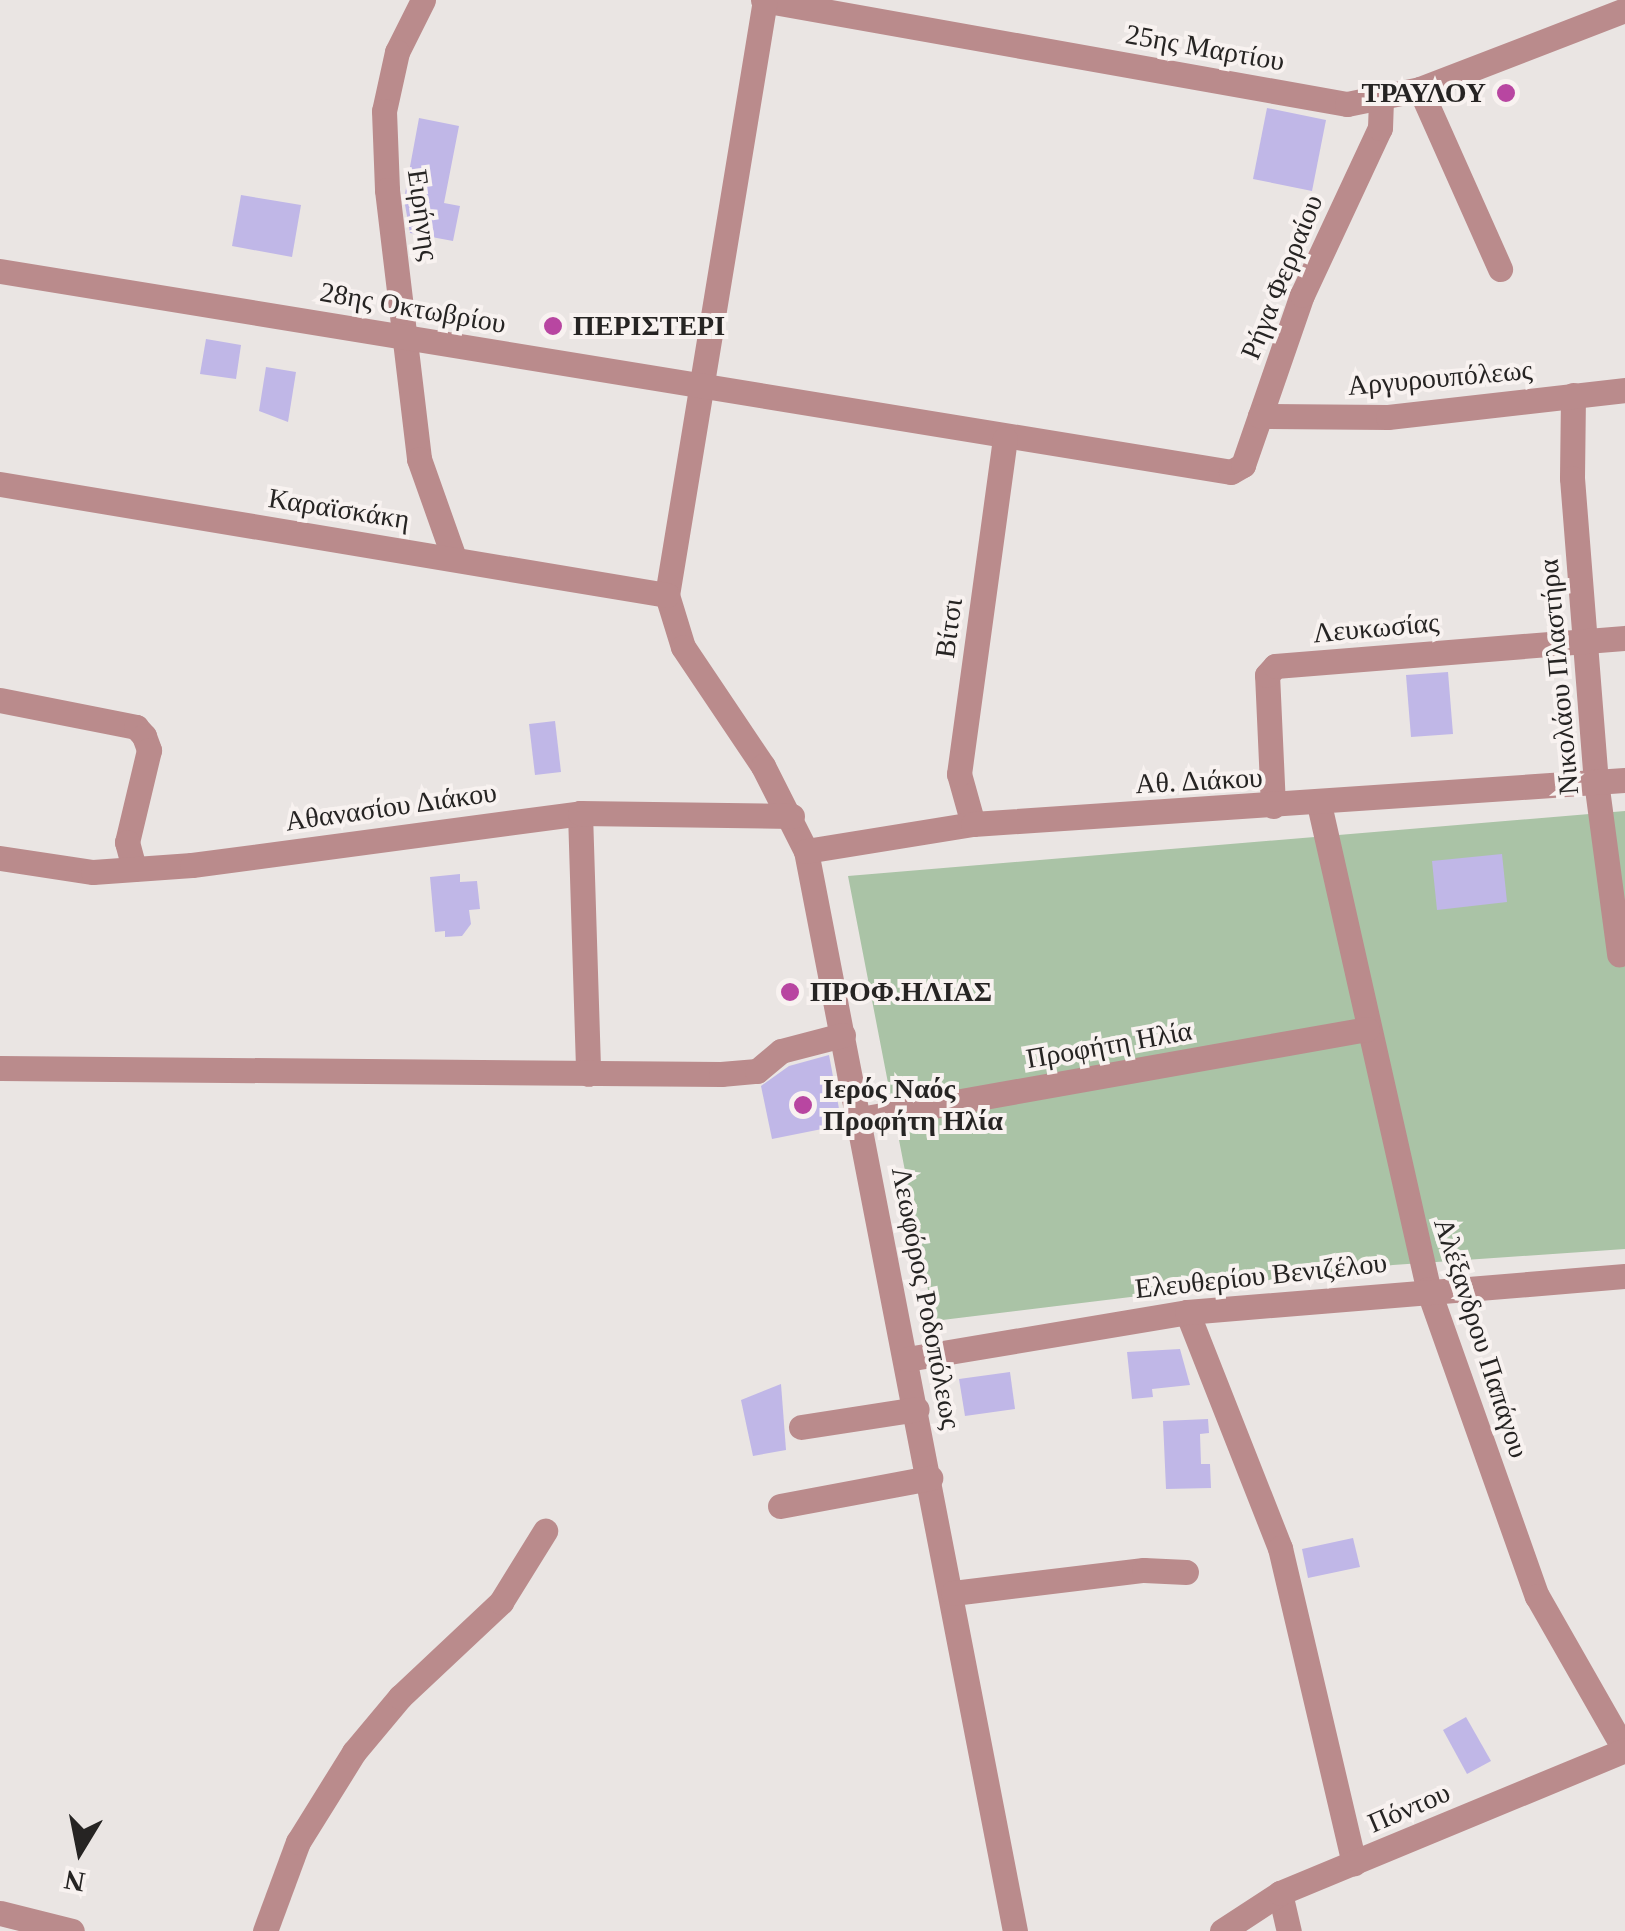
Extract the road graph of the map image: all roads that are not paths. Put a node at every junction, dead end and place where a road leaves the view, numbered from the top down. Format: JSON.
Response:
{"nodes":[{"id":1,"x":422,"y":0,"type":"edge"},
{"id":2,"x":764,"y":0,"type":"edge"},
{"id":3,"x":1625,"y":10,"type":"edge"},
{"id":4,"x":1420,"y":90,"type":"junction"},
{"id":5,"x":1381,"y":100,"type":"junction"},
{"id":6,"x":1500,"y":270,"type":"dead end"},
{"id":7,"x":0,"y":271,"type":"edge"},
{"id":8,"x":408,"y":336,"type":"junction"},
{"id":9,"x":702,"y":388,"type":"junction"},
{"id":10,"x":1625,"y":390,"type":"edge"},
{"id":11,"x":1573,"y":394,"type":"junction"},
{"id":12,"x":1260,"y":416,"type":"junction"},
{"id":13,"x":1005,"y":439,"type":"junction"},
{"id":14,"x":1231,"y":472,"type":"joint"},
{"id":15,"x":0,"y":484,"type":"edge"},
{"id":16,"x":454,"y":558,"type":"junction"},
{"id":17,"x":667,"y":595,"type":"junction"},
{"id":18,"x":1625,"y":638,"type":"edge"},
{"id":19,"x":1586,"y":640,"type":"junction"},
{"id":20,"x":0,"y":700,"type":"edge"},
{"id":21,"x":1625,"y":780,"type":"edge"},
{"id":22,"x":1596,"y":781,"type":"junction"},
{"id":23,"x":1319,"y":804,"type":"junction"},
{"id":24,"x":1273,"y":806,"type":"junction"},
{"id":25,"x":580,"y":812,"type":"junction"},
{"id":26,"x":792,"y":816,"type":"junction"},
{"id":27,"x":973,"y":824,"type":"junction"},
{"id":28,"x":806,"y":851,"type":"junction"},
{"id":29,"x":0,"y":858,"type":"edge"},
{"id":30,"x":134,"y":870,"type":"junction"},
{"id":31,"x":1619,"y":954,"type":"dead end"},
{"id":32,"x":1368,"y":1029,"type":"junction"},
{"id":33,"x":844,"y":1035,"type":"junction"},
{"id":34,"x":0,"y":1068,"type":"edge"},
{"id":35,"x":588,"y":1074,"type":"junction"},
{"id":36,"x":860,"y":1120,"type":"junction"},
{"id":37,"x":1625,"y":1276,"type":"edge"},
{"id":38,"x":1428,"y":1288,"type":"junction"},
{"id":39,"x":1186,"y":1312,"type":"junction"},
{"id":40,"x":907,"y":1360,"type":"junction"},
{"id":41,"x":917,"y":1408,"type":"junction"},
{"id":42,"x":801,"y":1426,"type":"dead end"},
{"id":43,"x":930,"y":1478,"type":"junction"},
{"id":44,"x":780,"y":1506,"type":"dead end"},
{"id":45,"x":545,"y":1531,"type":"dead end"},
{"id":46,"x":1186,"y":1572,"type":"dead end"},
{"id":47,"x":953,"y":1594,"type":"junction"},
{"id":48,"x":1625,"y":1750,"type":"edge"},
{"id":49,"x":1354,"y":1863,"type":"junction"},
{"id":50,"x":1280,"y":1893,"type":"junction"},
{"id":51,"x":0,"y":1913,"type":"edge"},
{"id":52,"x":72,"y":1931,"type":"edge"},
{"id":53,"x":265,"y":1931,"type":"edge"},
{"id":54,"x":1014,"y":1931,"type":"edge"},
{"id":55,"x":1222,"y":1931,"type":"edge"},
{"id":56,"x":1289,"y":1931,"type":"edge"}],
"edges":[{"from":1,"to":8,"type":"street","name":"Ειρήνης"},
{"from":2,"to":5,"type":"street","name":"25ης Μαρτίου"},
{"from":2,"to":9,"type":"street","name":"Λεωφόρος Ροδοπόλεως"},
{"from":3,"to":4,"type":"street","name":"25ης Μαρτίου"},
{"from":4,"to":5,"type":"street","name":"25ης Μαρτίου"},
{"from":4,"to":6,"type":"street"},
{"from":5,"to":12,"type":"street","name":"Ρήγα Φερραίου"},
{"from":7,"to":8,"type":"street","name":"28ης Οκτωβρίου"},
{"from":8,"to":9,"type":"street","name":"28ης Οκτωβρίου"},
{"from":8,"to":16,"type":"street","name":"Ειρήνης"},
{"from":9,"to":13,"type":"street","name":"28ης Οκτωβρίου"},
{"from":9,"to":17,"type":"street","name":"Λεωφόρος Ροδοπόλεως"},
{"from":10,"to":11,"type":"street","name":"Αργυρουπόλεως"},
{"from":11,"to":12,"type":"street","name":"Αργυρουπόλεως"},
{"from":11,"to":19,"type":"street","name":"Νικολάου Πλαστήρα"},
{"from":12,"to":14,"type":"street","name":"Ρήγα Φερραίου"},
{"from":13,"to":14,"type":"street","name":"28ης Οκτωβρίου"},
{"from":13,"to":27,"type":"street","name":"Βίτσι"},
{"from":15,"to":16,"type":"street","name":"Καραϊσκάκη"},
{"from":16,"to":17,"type":"street","name":"Καραϊσκάκη"},
{"from":17,"to":26,"type":"street","name":"Λεωφόρος Ροδοπόλεως"},
{"from":18,"to":19,"type":"street","name":"Λευκωσίας"},
{"from":19,"to":22,"type":"street","name":"Νικολάου Πλαστήρα"},
{"from":19,"to":24,"type":"street","name":"Λευκωσίας"},
{"from":20,"to":30,"type":"street"},
{"from":21,"to":22,"type":"street","name":"Αθ. Διάκου"},
{"from":22,"to":23,"type":"street","name":"Αθ. Διάκου"},
{"from":22,"to":31,"type":"street","name":"Νικολάου Πλαστήρα"},
{"from":23,"to":24,"type":"street","name":"Αθ. Διάκου"},
{"from":23,"to":32,"type":"street","name":"Αλέξανδρου Παπάγου"},
{"from":24,"to":27,"type":"street","name":"Αθ. Διάκου"},
{"from":25,"to":26,"type":"street","name":"Αθανασίου Διάκου"},
{"from":25,"to":30,"type":"street","name":"Αθανασίου Διάκου"},
{"from":25,"to":35,"type":"street"},
{"from":26,"to":28,"type":"street","name":"Λεωφόρος Ροδοπόλεως"},
{"from":27,"to":28,"type":"street","name":"Αθ. Διάκου"},
{"from":28,"to":33,"type":"street","name":"Λεωφόρος Ροδοπόλεως"},
{"from":29,"to":30,"type":"street","name":"Αθανασίου Διάκου"},
{"from":32,"to":36,"type":"street","name":"Προφήτη Ηλία"},
{"from":32,"to":38,"type":"street","name":"Αλέξανδρου Παπάγου"},
{"from":33,"to":35,"type":"street"},
{"from":33,"to":36,"type":"street","name":"Λεωφόρος Ροδοπόλεως"},
{"from":34,"to":35,"type":"street"},
{"from":36,"to":40,"type":"street","name":"Λεωφόρος Ροδοπόλεως"},
{"from":37,"to":38,"type":"street","name":"Ελευθερίου Βενιζέλου"},
{"from":38,"to":39,"type":"street","name":"Ελευθερίου Βενιζέλου"},
{"from":38,"to":48,"type":"street","name":"Αλέξανδρου Παπάγου"},
{"from":39,"to":40,"type":"street","name":"Ελευθερίου Βενιζέλου"},
{"from":39,"to":49,"type":"street"},
{"from":40,"to":41,"type":"street","name":"Λεωφόρος Ροδοπόλεως"},
{"from":41,"to":42,"type":"street"},
{"from":41,"to":43,"type":"street","name":"Λεωφόρος Ροδοπόλεως"},
{"from":43,"to":44,"type":"street"},
{"from":43,"to":47,"type":"street","name":"Λεωφόρος Ροδοπόλεως"},
{"from":45,"to":53,"type":"street"},
{"from":46,"to":47,"type":"street"},
{"from":47,"to":54,"type":"street","name":"Λεωφόρος Ροδοπόλεως"},
{"from":48,"to":49,"type":"street","name":"Πόντου"},
{"from":49,"to":50,"type":"street","name":"Πόντου"},
{"from":50,"to":55,"type":"street","name":"Πόντου"},
{"from":50,"to":56,"type":"street"},
{"from":51,"to":52,"type":"street"}]}
